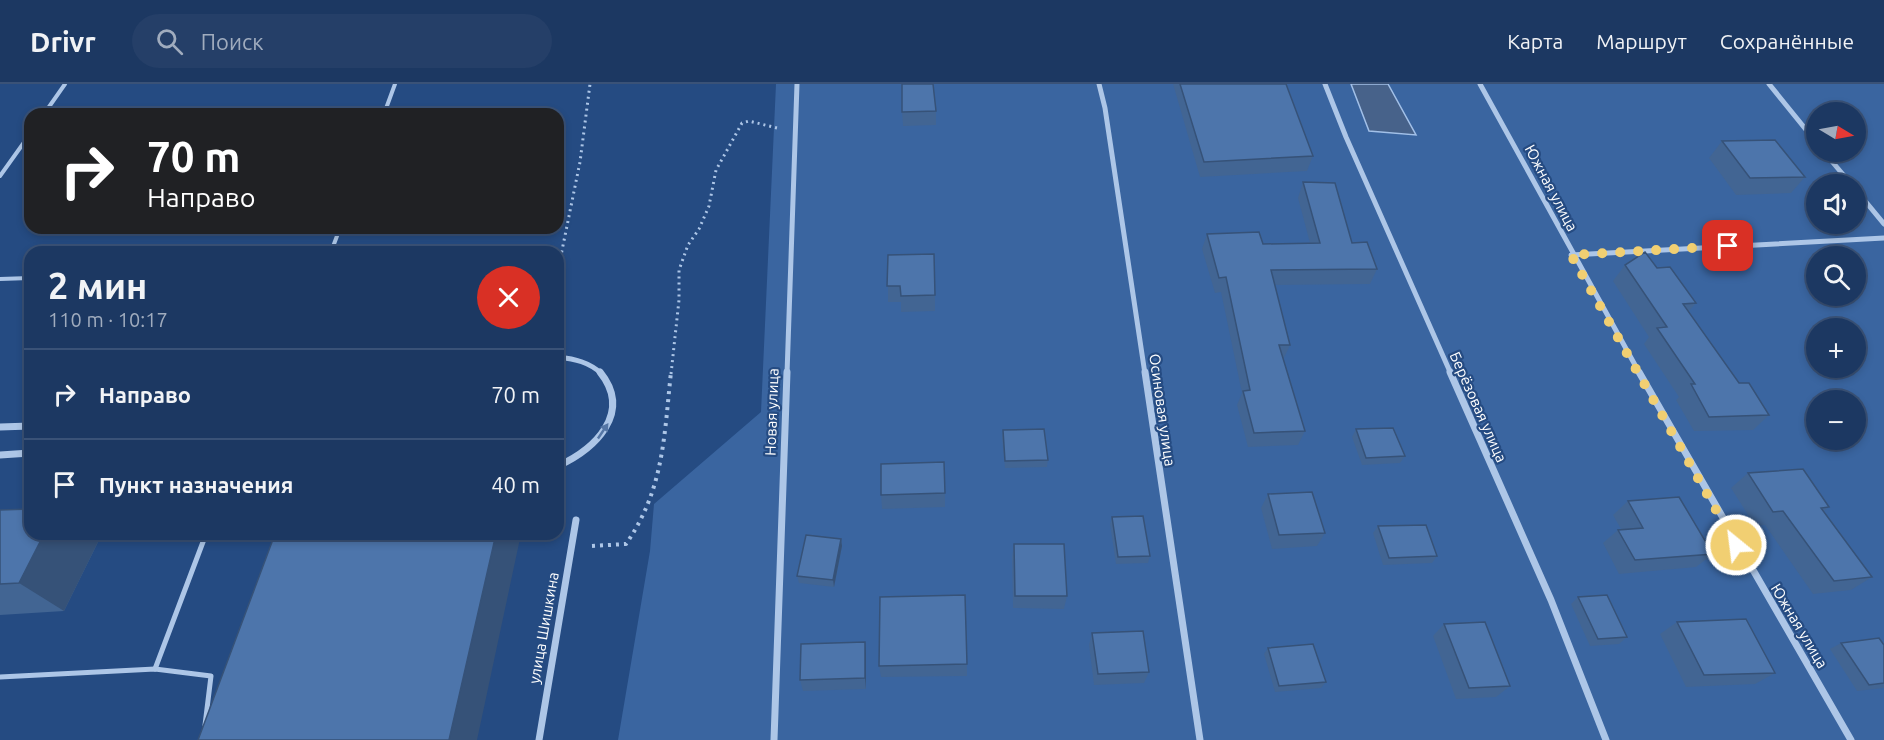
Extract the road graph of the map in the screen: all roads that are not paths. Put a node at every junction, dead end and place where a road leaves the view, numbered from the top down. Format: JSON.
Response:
{"nodes":[{"id":1,"x":65,"y":84,"type":"edge"},
{"id":2,"x":395,"y":84,"type":"edge"},
{"id":3,"x":797,"y":84,"type":"edge"},
{"id":4,"x":1099,"y":84,"type":"edge"},
{"id":5,"x":1326,"y":84,"type":"edge"},
{"id":6,"x":1480,"y":84,"type":"edge"},
{"id":7,"x":1769,"y":84,"type":"edge"},
{"id":8,"x":48,"y":108,"type":"edge"},
{"id":9,"x":386,"y":108,"type":"edge"},
{"id":10,"x":1806,"y":130,"type":"edge"},
{"id":11,"x":24,"y":142,"type":"edge"},
{"id":12,"x":1832,"y":162,"type":"edge"},
{"id":13,"x":1843,"y":174,"type":"edge"},
{"id":14,"x":0,"y":176,"type":"edge"},
{"id":15,"x":1866,"y":202,"type":"edge"},
{"id":16,"x":1884,"y":224,"type":"edge"},
{"id":17,"x":1884,"y":238,"type":"edge"},
{"id":18,"x":1571,"y":255,"type":"junction"},
{"id":19,"x":24,"y":278,"type":"edge"},
{"id":20,"x":0,"y":279,"type":"edge"},
{"id":21,"x":564,"y":358,"type":"edge"},
{"id":22,"x":24,"y":426,"type":"edge"},
{"id":23,"x":0,"y":427,"type":"edge"},
{"id":24,"x":24,"y":453,"type":"edge"},
{"id":25,"x":0,"y":455,"type":"edge"},
{"id":26,"x":564,"y":462,"type":"edge"},
{"id":27,"x":576,"y":520,"type":"dead end"},
{"id":28,"x":204,"y":540,"type":"edge"},
{"id":29,"x":155,"y":669,"type":"junction"},
{"id":30,"x":0,"y":677,"type":"edge"},
{"id":31,"x":205,"y":729,"type":"edge"},
{"id":32,"x":539,"y":740,"type":"edge"},
{"id":33,"x":774,"y":740,"type":"edge"},
{"id":34,"x":1200,"y":740,"type":"edge"},
{"id":35,"x":1606,"y":740,"type":"edge"},
{"id":36,"x":1851,"y":740,"type":"edge"}],
"edges":[{"from":1,"to":8,"type":"lane"},
{"from":2,"to":9,"type":"lane"},
{"from":3,"to":33,"type":"street","name":"Новая улица"},
{"from":4,"to":34,"type":"street","name":"Осиновая улица"},
{"from":5,"to":35,"type":"street","name":"Берёзовая улица"},
{"from":6,"to":18,"type":"street","name":"Южная улица"},
{"from":7,"to":10,"type":"street"},
{"from":11,"to":14,"type":"lane"},
{"from":12,"to":13,"type":"street"},
{"from":15,"to":16,"type":"street"},
{"from":17,"to":18,"type":"street"},
{"from":18,"to":36,"type":"street","name":"Южная улица"},
{"from":19,"to":20,"type":"lane"},
{"from":26,"to":21,"type":"street","one_way":true},
{"from":22,"to":23,"type":"street"},
{"from":24,"to":25,"type":"street"},
{"from":27,"to":32,"type":"street","name":"улица Шишкина"},
{"from":28,"to":29,"type":"lane"},
{"from":29,"to":30,"type":"lane"},
{"from":29,"to":31,"type":"lane"}]}
